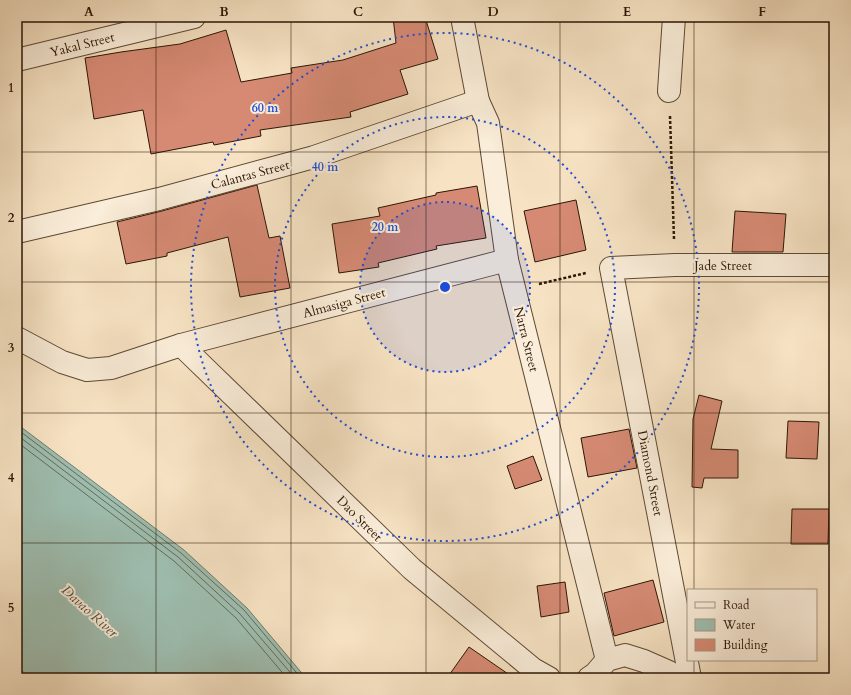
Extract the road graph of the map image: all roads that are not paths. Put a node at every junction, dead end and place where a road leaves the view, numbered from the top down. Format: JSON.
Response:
{"nodes":[{"id":1,"x":194,"y":17,"type":"edge"},
{"id":2,"x":462,"y":17,"type":"edge"},
{"id":3,"x":674,"y":17,"type":"edge"},
{"id":4,"x":17,"y":60,"type":"edge"},
{"id":5,"x":670,"y":91,"type":"road end"},
{"id":6,"x":478,"y":101,"type":"junction"},
{"id":7,"x":17,"y":232,"type":"edge"},
{"id":8,"x":507,"y":260,"type":"junction"},
{"id":9,"x":834,"y":265,"type":"edge"},
{"id":10,"x":601,"y":270,"type":"joint"},
{"id":11,"x":17,"y":338,"type":"edge"},
{"id":12,"x":181,"y":344,"type":"junction"},
{"id":13,"x":607,"y":660,"type":"junction"},
{"id":14,"x":549,"y":678,"type":"edge"},
{"id":15,"x":589,"y":678,"type":"edge"},
{"id":16,"x":676,"y":678,"type":"edge"},
{"id":17,"x":690,"y":678,"type":"edge"}],
"edges":[{"from":1,"to":4,"type":"street","name":"Yakal Street"},
{"from":2,"to":6,"type":"street","name":"Narra Street"},
{"from":3,"to":5,"type":"street"},
{"from":6,"to":7,"type":"street","name":"Calantas Street"},
{"from":6,"to":8,"type":"street","name":"Narra Street"},
{"from":8,"to":12,"type":"street","name":"Almasiga Street"},
{"from":8,"to":13,"type":"street","name":"Narra Street"},
{"from":9,"to":10,"type":"street","name":"Jade Street"},
{"from":10,"to":17,"type":"street","name":"Diamond Street"},
{"from":11,"to":12,"type":"street","name":"Almasiga Street"},
{"from":12,"to":14,"type":"street","name":"Dao Street"},
{"from":13,"to":15,"type":"street"},
{"from":13,"to":16,"type":"street"}]}
